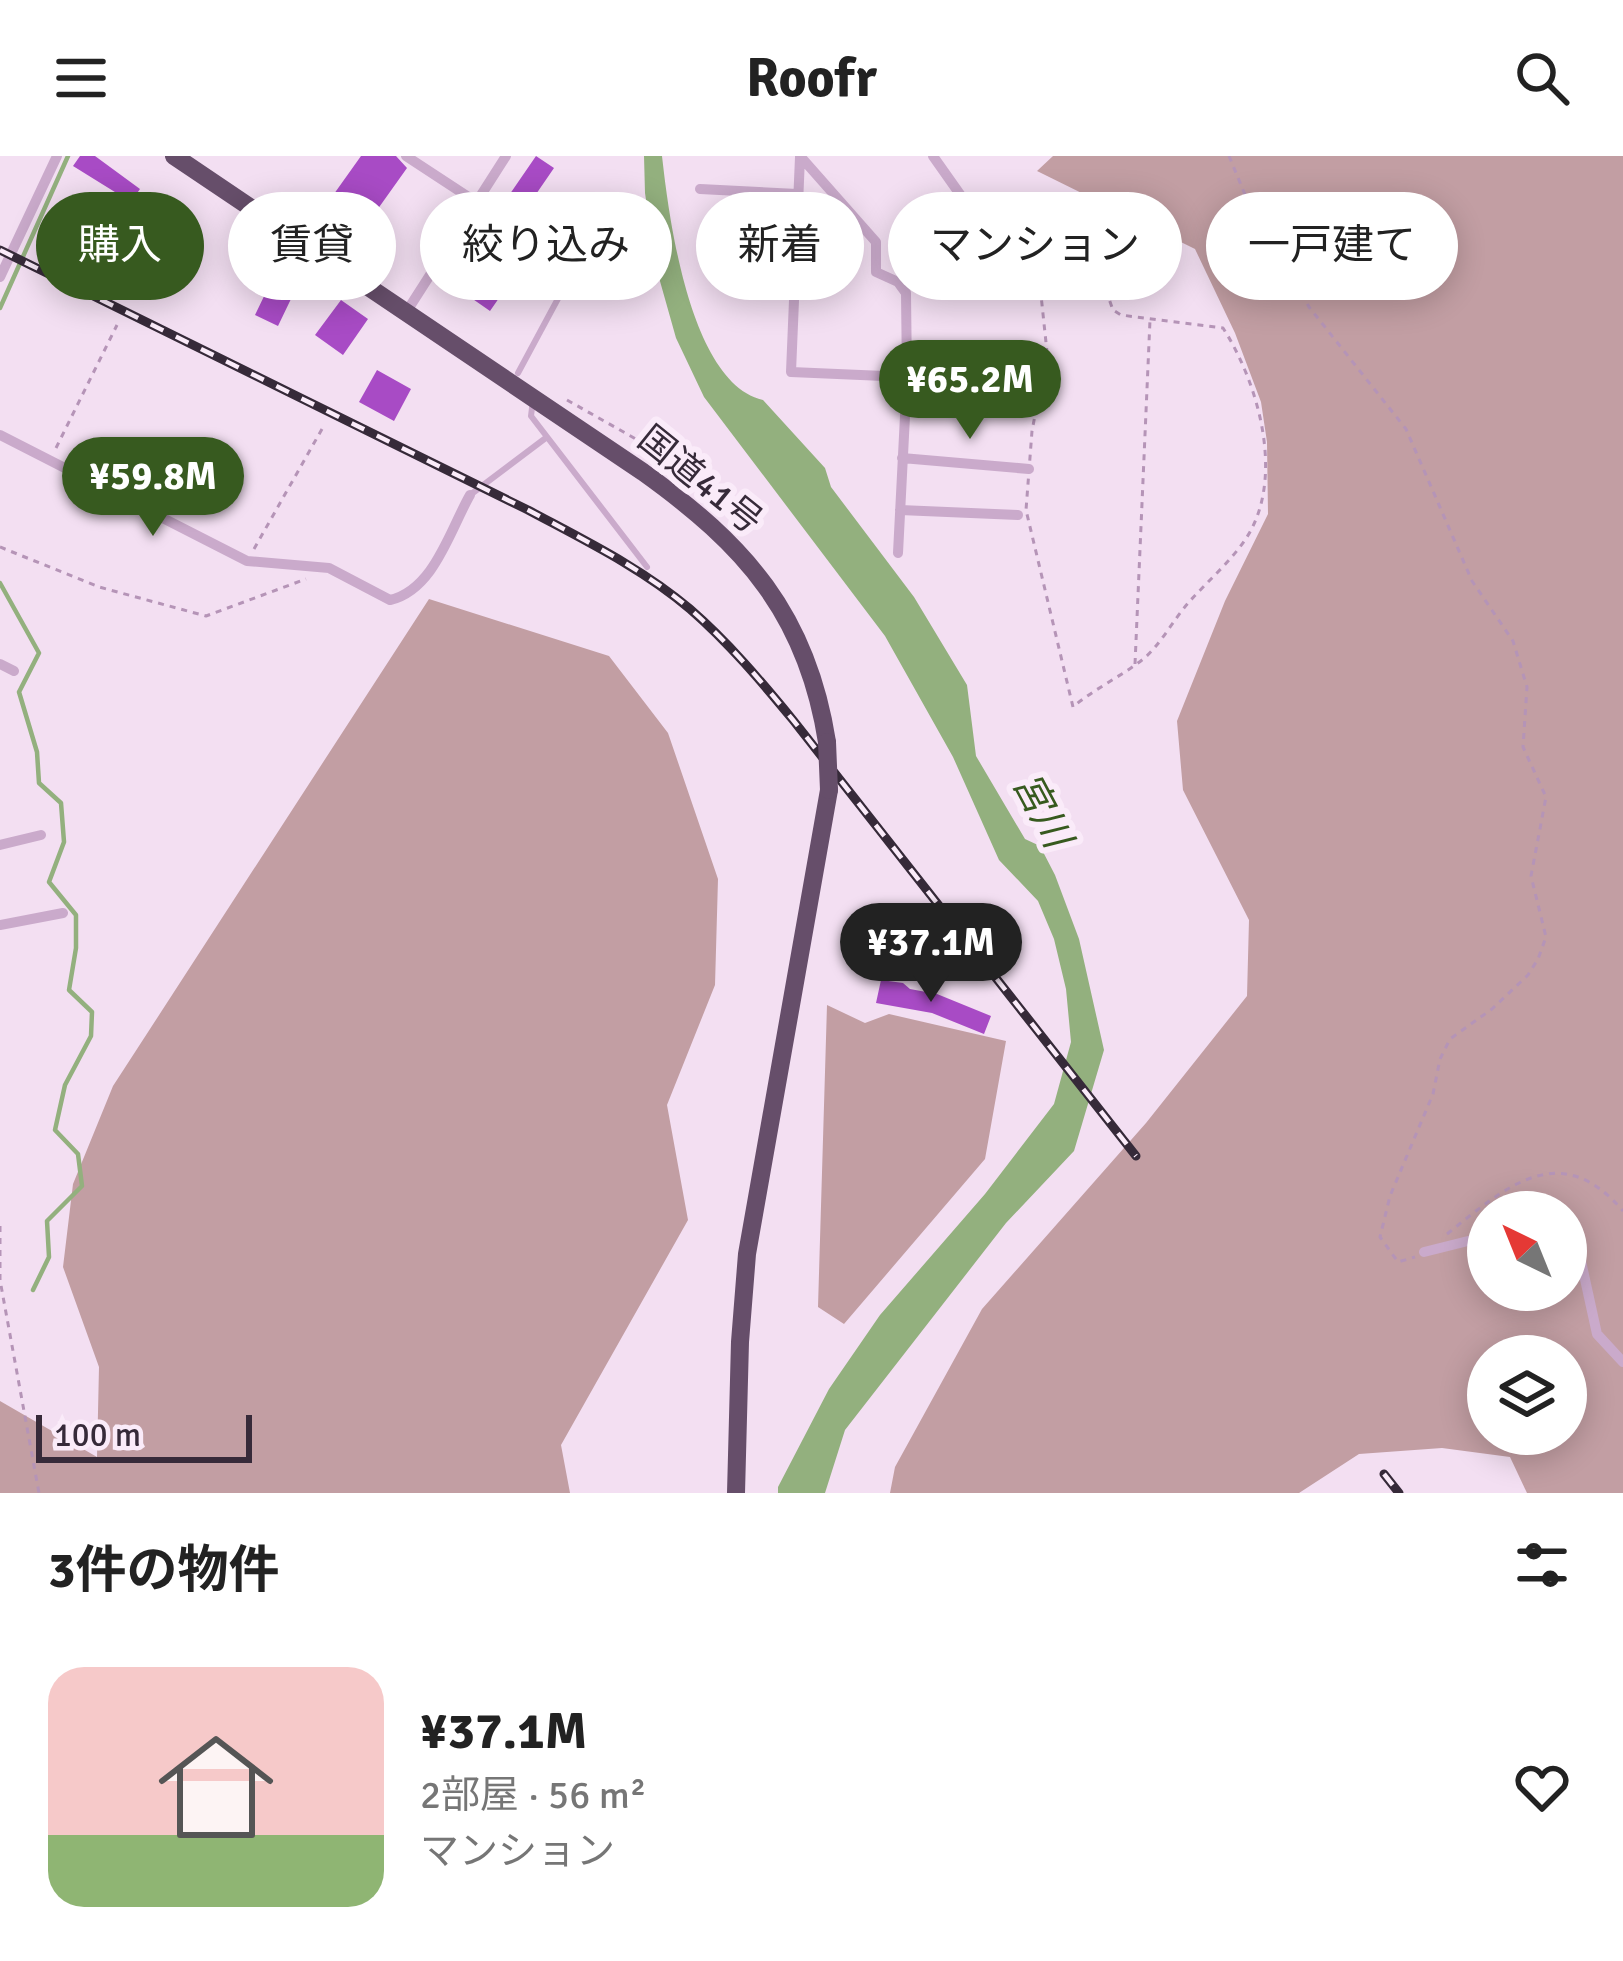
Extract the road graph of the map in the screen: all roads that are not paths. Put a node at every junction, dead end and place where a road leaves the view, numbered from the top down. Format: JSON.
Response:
{"nodes":[{"id":1,"x":57,"y":156,"type":"edge"},
{"id":2,"x":174,"y":156,"type":"edge"},
{"id":3,"x":406,"y":156,"type":"edge"},
{"id":4,"x":506,"y":156,"type":"edge"},
{"id":5,"x":800,"y":156,"type":"edge"},
{"id":6,"x":933,"y":156,"type":"edge"},
{"id":7,"x":700,"y":190,"type":"dead end"},
{"id":8,"x":461,"y":192,"type":"edge"},
{"id":9,"x":483,"y":192,"type":"edge"},
{"id":10,"x":748,"y":192,"type":"edge"},
{"id":11,"x":797,"y":192,"type":"edge"},
{"id":12,"x":958,"y":192,"type":"edge"},
{"id":13,"x":0,"y":277,"type":"edge"},
{"id":14,"x":420,"y":290,"type":"edge"},
{"id":15,"x":558,"y":300,"type":"edge"},
{"id":16,"x":793,"y":300,"type":"edge"},
{"id":17,"x":407,"y":311,"type":"junction"},
{"id":18,"x":518,"y":373,"type":"dead end"},
{"id":19,"x":907,"y":377,"type":"junction"},
{"id":20,"x":533,"y":399,"type":"junction"},
{"id":21,"x":0,"y":435,"type":"edge"},
{"id":22,"x":547,"y":437,"type":"junction"},
{"id":23,"x":902,"y":458,"type":"junction"},
{"id":24,"x":1029,"y":469,"type":"road end"},
{"id":25,"x":470,"y":495,"type":"joint"},
{"id":26,"x":900,"y":510,"type":"junction"},
{"id":27,"x":1018,"y":515,"type":"dead end"},
{"id":28,"x":898,"y":554,"type":"dead end"},
{"id":29,"x":647,"y":567,"type":"dead end"},
{"id":30,"x":0,"y":664,"type":"edge"},
{"id":31,"x":14,"y":671,"type":"dead end"},
{"id":32,"x":41,"y":835,"type":"dead end"},
{"id":33,"x":0,"y":845,"type":"edge"},
{"id":34,"x":63,"y":913,"type":"dead end"},
{"id":35,"x":0,"y":925,"type":"edge"},
{"id":36,"x":1467,"y":1241,"type":"edge"},
{"id":37,"x":1424,"y":1252,"type":"road end"},
{"id":38,"x":1587,"y":1288,"type":"edge"},
{"id":39,"x":1623,"y":1362,"type":"edge"},
{"id":40,"x":736,"y":1493,"type":"edge"}],
"edges":[{"from":1,"to":13,"type":"street"},
{"from":2,"to":17,"type":"highway","name":"国道41号"},
{"from":3,"to":8,"type":"street"},
{"from":4,"to":9,"type":"street"},
{"from":5,"to":11,"type":"street"},
{"from":5,"to":19,"type":"street"},
{"from":6,"to":12,"type":"street"},
{"from":7,"to":10,"type":"street"},
{"from":14,"to":17,"type":"street"},
{"from":15,"to":18,"type":"lane"},
{"from":16,"to":19,"type":"street"},
{"from":17,"to":20,"type":"highway","name":"国道41号"},
{"from":19,"to":23,"type":"street"},
{"from":20,"to":22,"type":"lane"},
{"from":20,"to":40,"type":"highway","name":"国道41号","bridge":true},
{"from":21,"to":25,"type":"street"},
{"from":22,"to":25,"type":"lane"},
{"from":22,"to":29,"type":"lane"},
{"from":23,"to":24,"type":"street"},
{"from":23,"to":26,"type":"street"},
{"from":26,"to":27,"type":"street"},
{"from":26,"to":28,"type":"street"},
{"from":30,"to":31,"type":"street"},
{"from":32,"to":33,"type":"street"},
{"from":34,"to":35,"type":"street"},
{"from":36,"to":37,"type":"street"},
{"from":38,"to":39,"type":"street"}]}
